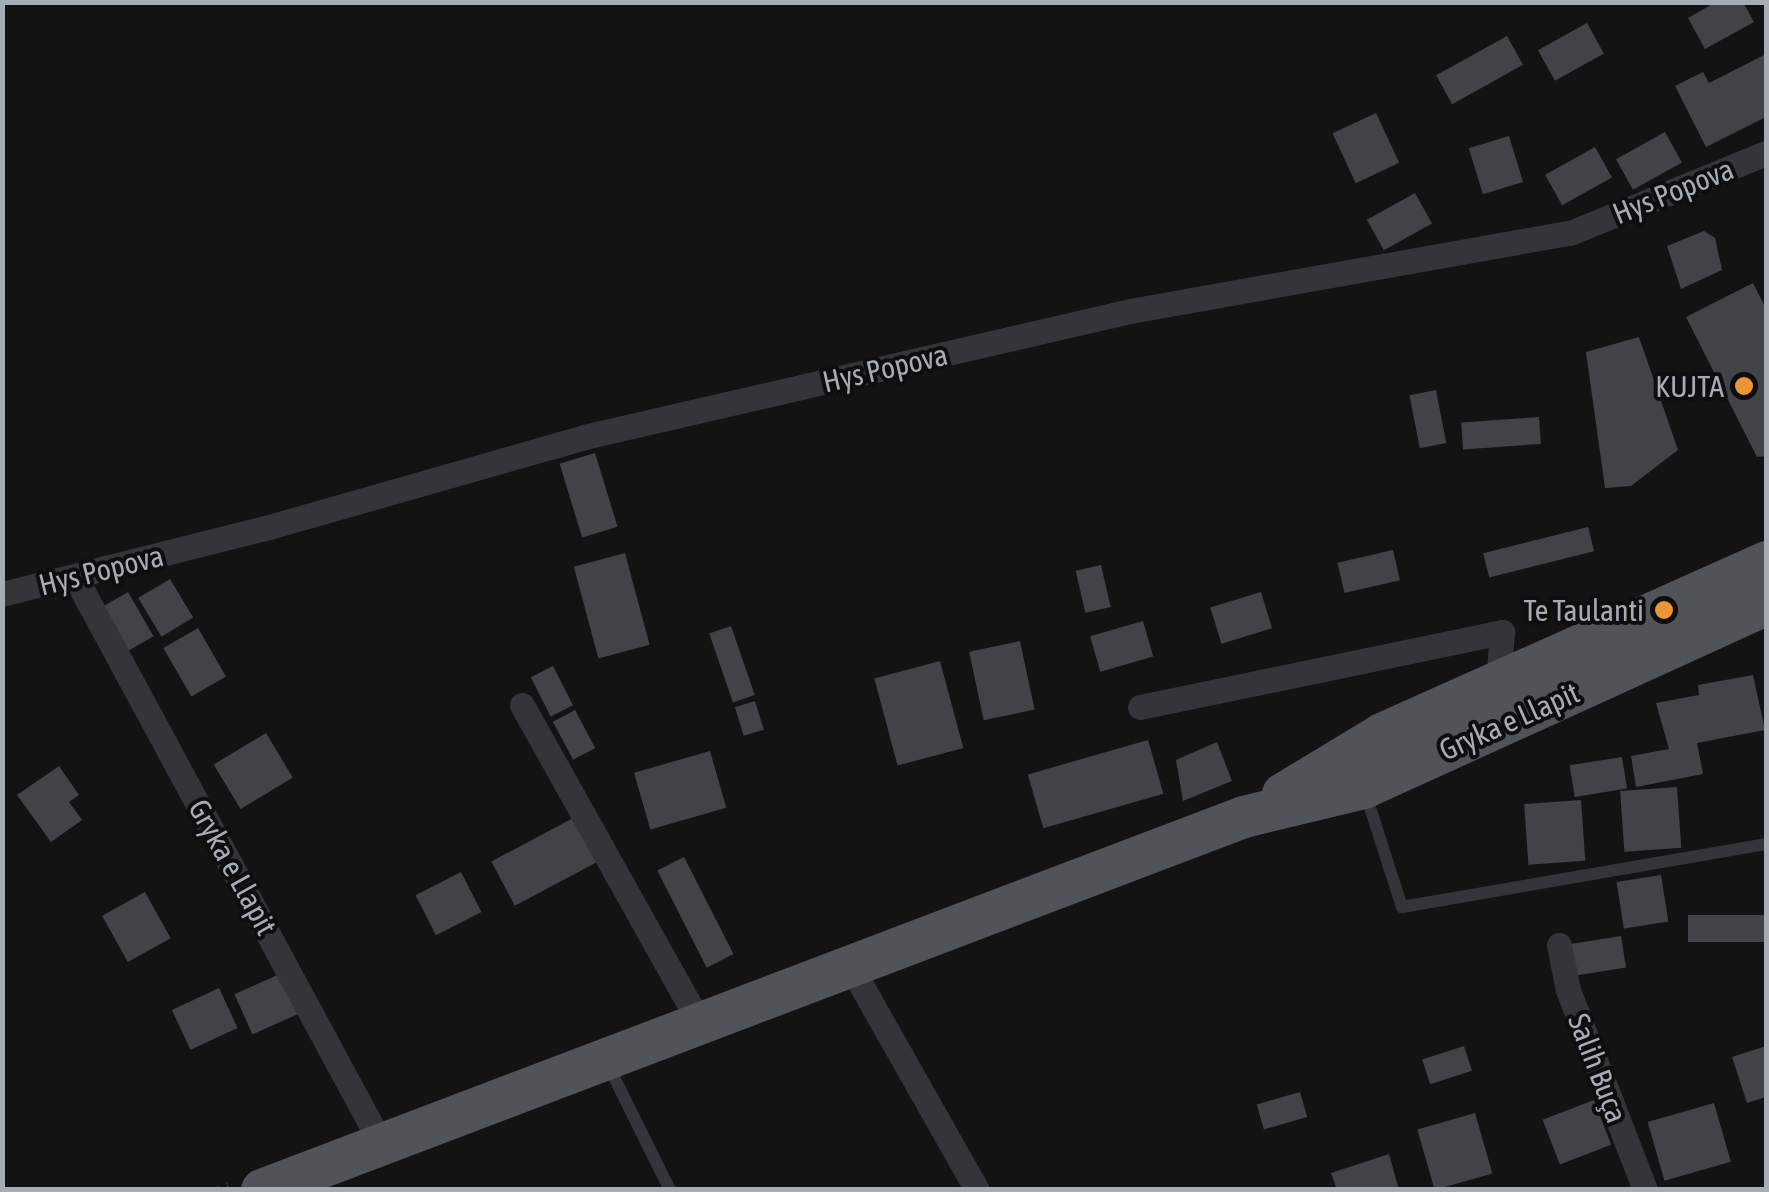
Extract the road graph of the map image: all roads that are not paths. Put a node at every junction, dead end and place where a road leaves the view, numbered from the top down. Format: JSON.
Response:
{"nodes":[{"id":1,"x":1766,"y":153,"type":"edge"},
{"id":2,"x":1766,"y":562,"type":"edge"},
{"id":3,"x":82,"y":590,"type":"dead end"},
{"id":4,"x":2,"y":594,"type":"edge"},
{"id":5,"x":1766,"y":605,"type":"edge"},
{"id":6,"x":1498,"y":684,"type":"junction"},
{"id":7,"x":522,"y":705,"type":"dead end"},
{"id":8,"x":1140,"y":708,"type":"dead end"},
{"id":9,"x":1364,"y":788,"type":"junction"},
{"id":10,"x":1244,"y":817,"type":"junction"},
{"id":11,"x":1766,"y":844,"type":"edge"},
{"id":12,"x":1559,"y":945,"type":"dead end"},
{"id":13,"x":852,"y":969,"type":"junction"},
{"id":14,"x":702,"y":1027,"type":"junction"},
{"id":15,"x":606,"y":1062,"type":"junction"},
{"id":16,"x":382,"y":1145,"type":"junction"},
{"id":17,"x":262,"y":1190,"type":"edge"},
{"id":18,"x":670,"y":1190,"type":"edge"},
{"id":19,"x":977,"y":1190,"type":"edge"},
{"id":20,"x":1645,"y":1190,"type":"edge"}],
"edges":[{"from":1,"to":4,"type":"street","name":"Hys Popova"},
{"from":2,"to":6,"type":"main road","name":"Gryka e Llapit"},
{"from":3,"to":16,"type":"street","name":"Gryka e Llapit"},
{"from":5,"to":9,"type":"main road","name":"Gryka e Llapit"},
{"from":6,"to":8,"type":"street","name":"Gryka e Llapit"},
{"from":6,"to":10,"type":"main road","name":"Gryka e Llapit"},
{"from":7,"to":14,"type":"street"},
{"from":9,"to":10,"type":"main road","name":"Gryka e Llapit"},
{"from":9,"to":11,"type":"lane"},
{"from":10,"to":13,"type":"main road","name":"Gryka e Llapit"},
{"from":12,"to":20,"type":"street","name":"Salih Buça"},
{"from":13,"to":14,"type":"main road","name":"Gryka e Llapit"},
{"from":13,"to":19,"type":"street"},
{"from":14,"to":15,"type":"main road","name":"Gryka e Llapit"},
{"from":15,"to":16,"type":"main road","name":"Gryka e Llapit"},
{"from":15,"to":18,"type":"lane"},
{"from":16,"to":17,"type":"main road","name":"Gryka e Llapit"}]}
